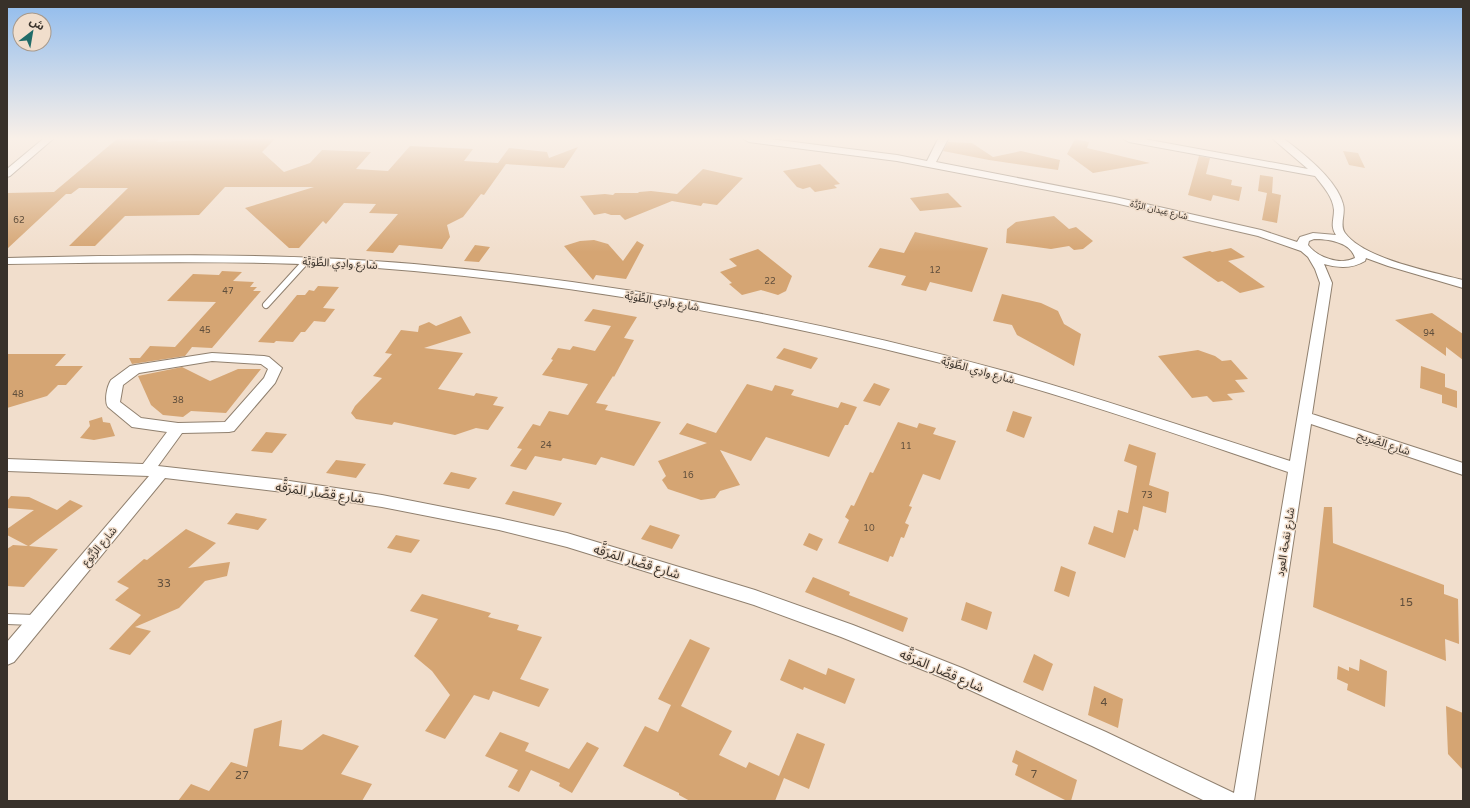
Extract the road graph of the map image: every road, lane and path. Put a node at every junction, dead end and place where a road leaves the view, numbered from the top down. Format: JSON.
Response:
{"nodes":[{"id":1,"x":995,"y":177,"type":"edge"},
{"id":2,"x":1320,"y":177,"type":"edge"},
{"id":3,"x":1336,"y":226,"type":"junction"},
{"id":4,"x":1261,"y":233,"type":"junction"},
{"id":5,"x":1313,"y":236,"type":"junction"},
{"id":6,"x":1353,"y":247,"type":"junction"},
{"id":7,"x":1303,"y":248,"type":"junction"},
{"id":8,"x":1313,"y":256,"type":"junction"},
{"id":9,"x":307,"y":260,"type":"junction"},
{"id":10,"x":7,"y":261,"type":"edge"},
{"id":11,"x":1357,"y":262,"type":"junction"},
{"id":12,"x":1345,"y":264,"type":"junction"},
{"id":13,"x":1411,"y":271,"type":"junction"},
{"id":14,"x":1326,"y":283,"type":"junction"},
{"id":15,"x":1463,"y":284,"type":"edge"},
{"id":16,"x":266,"y":305,"type":"dead end"},
{"id":17,"x":1305,"y":417,"type":"junction"},
{"id":18,"x":178,"y":428,"type":"junction"},
{"id":19,"x":7,"y":466,"type":"edge"},
{"id":20,"x":1296,"y":469,"type":"junction"},
{"id":21,"x":1463,"y":469,"type":"edge"},
{"id":22,"x":154,"y":471,"type":"junction"},
{"id":23,"x":7,"y":619,"type":"edge"},
{"id":24,"x":36,"y":620,"type":"junction"},
{"id":25,"x":7,"y":656,"type":"edge"},
{"id":26,"x":1228,"y":801,"type":"edge"},
{"id":27,"x":1243,"y":801,"type":"edge"}],
"edges":[{"from":1,"to":4,"type":"street","name":"شارع عِيدان الرَّدَّة"},
{"from":2,"to":3,"type":"street"},
{"from":3,"to":5,"type":"street"},
{"from":3,"to":6,"type":"street"},
{"from":4,"to":5,"type":"street","name":"شارع عِيدان الرَّدَّة"},
{"from":4,"to":7,"type":"street","name":"شارع عِيدان الرَّدَّة"},
{"from":5,"to":6,"type":"street","name":"شارع عِيدان الرَّدَّة"},
{"from":5,"to":7,"type":"street"},
{"from":6,"to":11,"type":"street"},
{"from":6,"to":13,"type":"street"},
{"from":7,"to":8,"type":"street","name":"شارع عِيدان الرَّدَّة"},
{"from":8,"to":12,"type":"street"},
{"from":8,"to":14,"type":"street"},
{"from":9,"to":10,"type":"street","name":"شارع وادِي الطِّوَيَّة"},
{"from":9,"to":16,"type":"lane"},
{"from":9,"to":20,"type":"street","name":"شارع وادِي الطِّوَيَّة"},
{"from":11,"to":12,"type":"street"},
{"from":11,"to":13,"type":"street"},
{"from":12,"to":14,"type":"street"},
{"from":13,"to":15,"type":"street"},
{"from":14,"to":17,"type":"street","name":"شارع نفحة العود"},
{"from":17,"to":20,"type":"street","name":"شارع نفحة العود"},
{"from":17,"to":21,"type":"street","name":"شارع الصَّرِيح"},
{"from":18,"to":18,"type":"street"},
{"from":18,"to":22,"type":"street","name":"شارع الرُّبُوع"},
{"from":19,"to":22,"type":"street","name":"شارع قصَّار المَرَقَّه"},
{"from":20,"to":27,"type":"street","name":"شارع نفحة العود"},
{"from":22,"to":24,"type":"street","name":"شارع الرُّبُوع"},
{"from":22,"to":26,"type":"street","name":"شارع قصَّار المَرَقَّه"},
{"from":23,"to":24,"type":"lane"},
{"from":24,"to":25,"type":"street","name":"شارع الرُّبُوع"}]}
